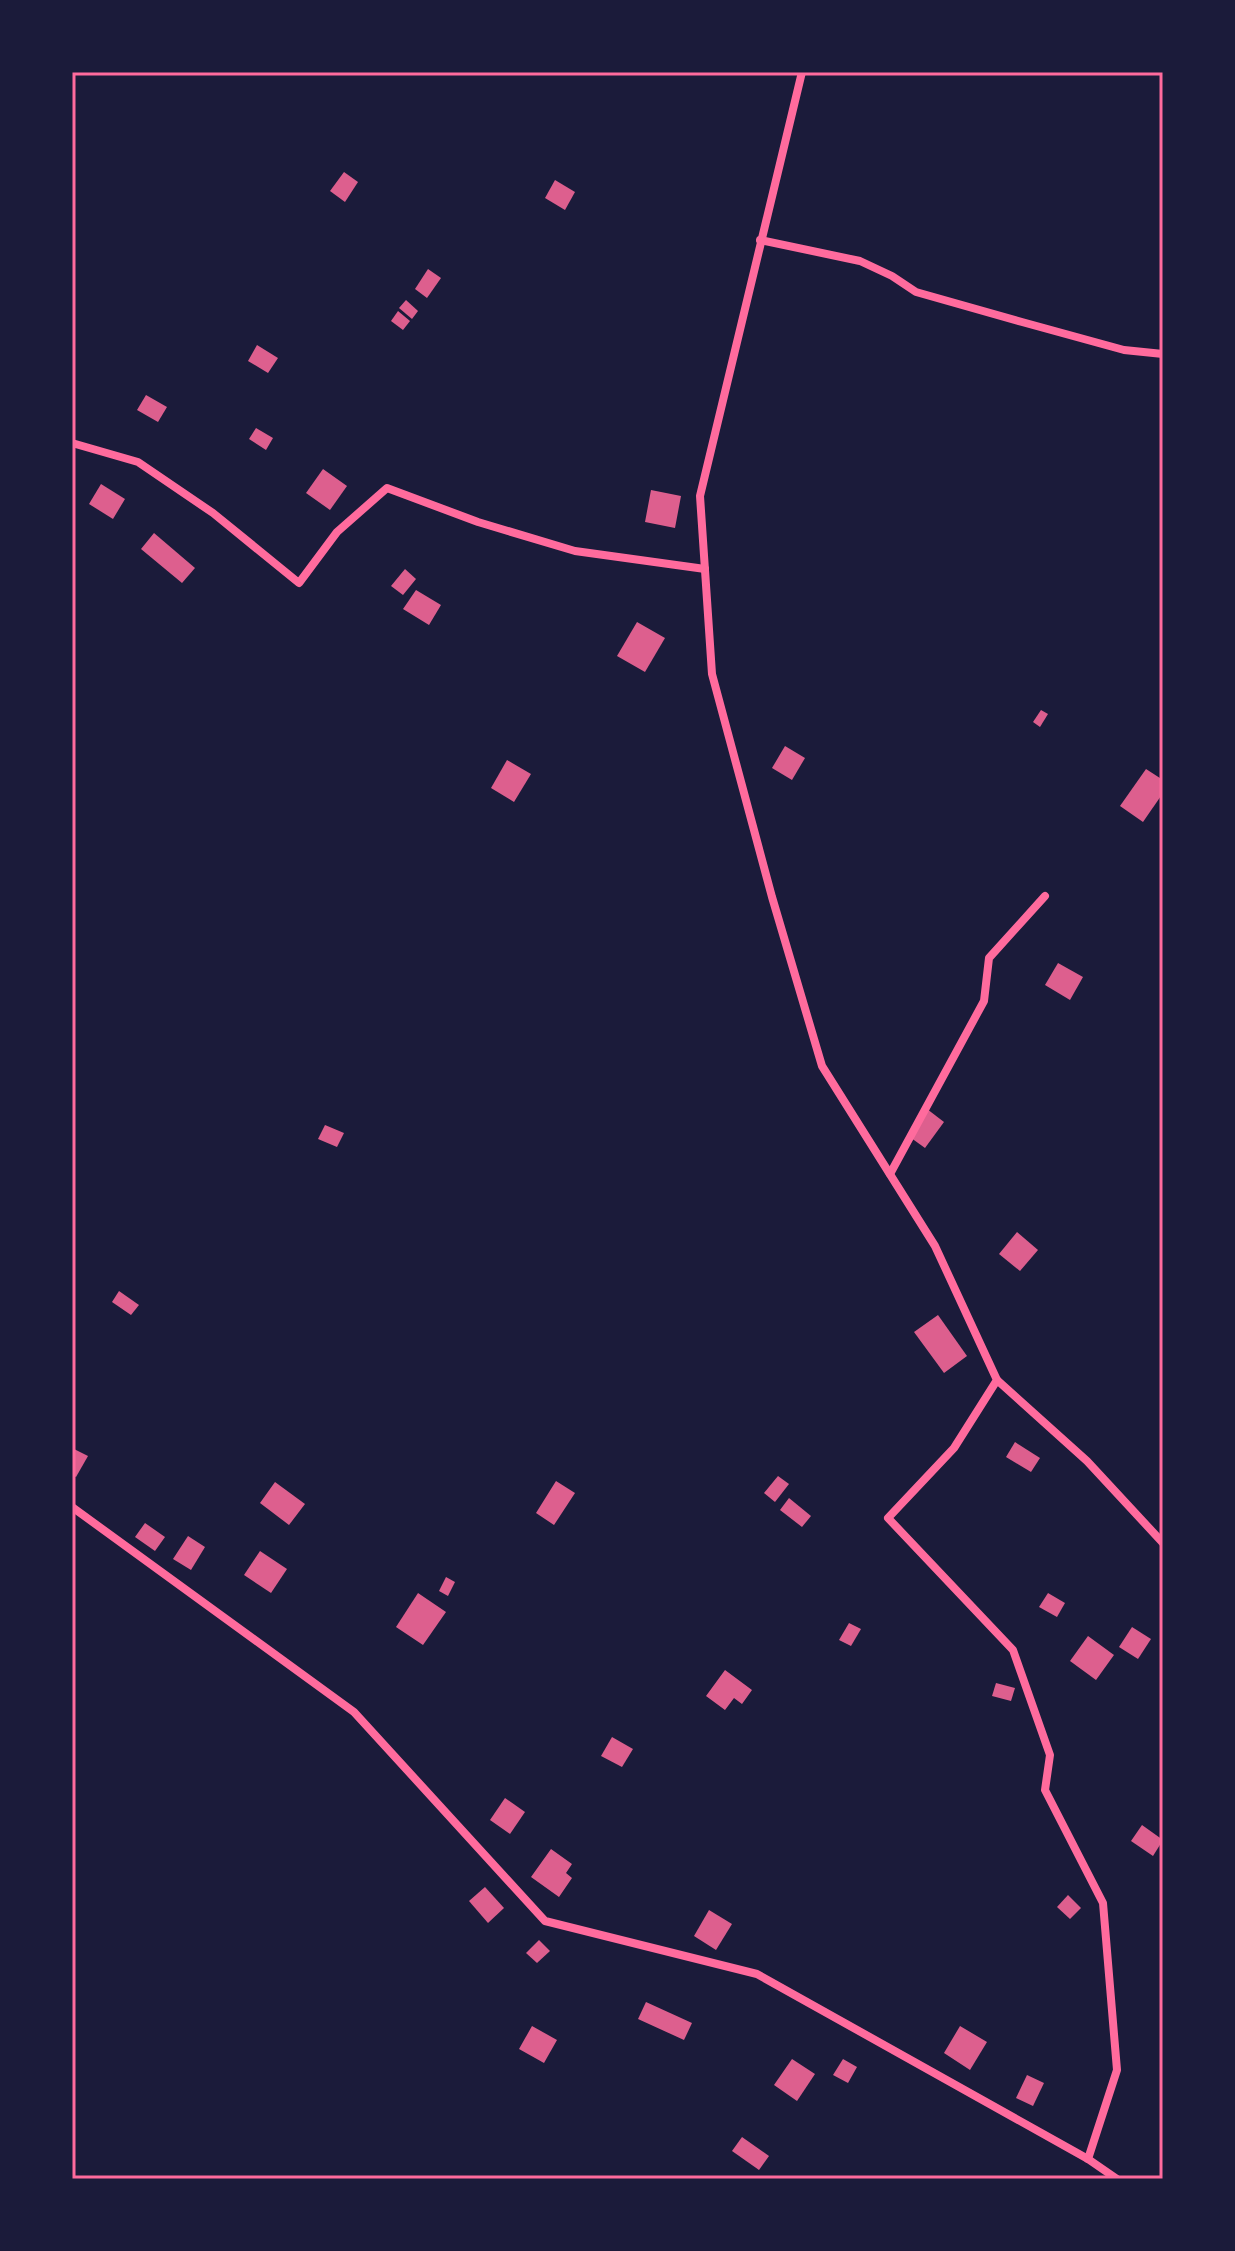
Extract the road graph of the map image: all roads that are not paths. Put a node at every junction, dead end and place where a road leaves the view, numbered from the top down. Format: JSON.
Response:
{"nodes":[{"id":1,"x":802,"y":72,"type":"edge"},
{"id":2,"x":760,"y":240,"type":"junction"},
{"id":3,"x":1163,"y":354,"type":"edge"},
{"id":4,"x":72,"y":443,"type":"edge"},
{"id":5,"x":705,"y":569,"type":"junction"},
{"id":6,"x":1045,"y":896,"type":"dead end"},
{"id":7,"x":890,"y":1174,"type":"junction"},
{"id":8,"x":997,"y":1380,"type":"junction"},
{"id":9,"x":72,"y":1507,"type":"edge"},
{"id":10,"x":1163,"y":1543,"type":"edge"},
{"id":11,"x":1088,"y":2159,"type":"junction"},
{"id":12,"x":1117,"y":2179,"type":"edge"}],
"edges":[{"from":1,"to":2,"type":"street"},
{"from":2,"to":3,"type":"street"},
{"from":2,"to":5,"type":"street"},
{"from":4,"to":5,"type":"street"},
{"from":5,"to":7,"type":"street"},
{"from":6,"to":7,"type":"street"},
{"from":7,"to":8,"type":"street"},
{"from":8,"to":10,"type":"street"},
{"from":8,"to":11,"type":"street"},
{"from":9,"to":11,"type":"street"},
{"from":11,"to":12,"type":"street"}]}
